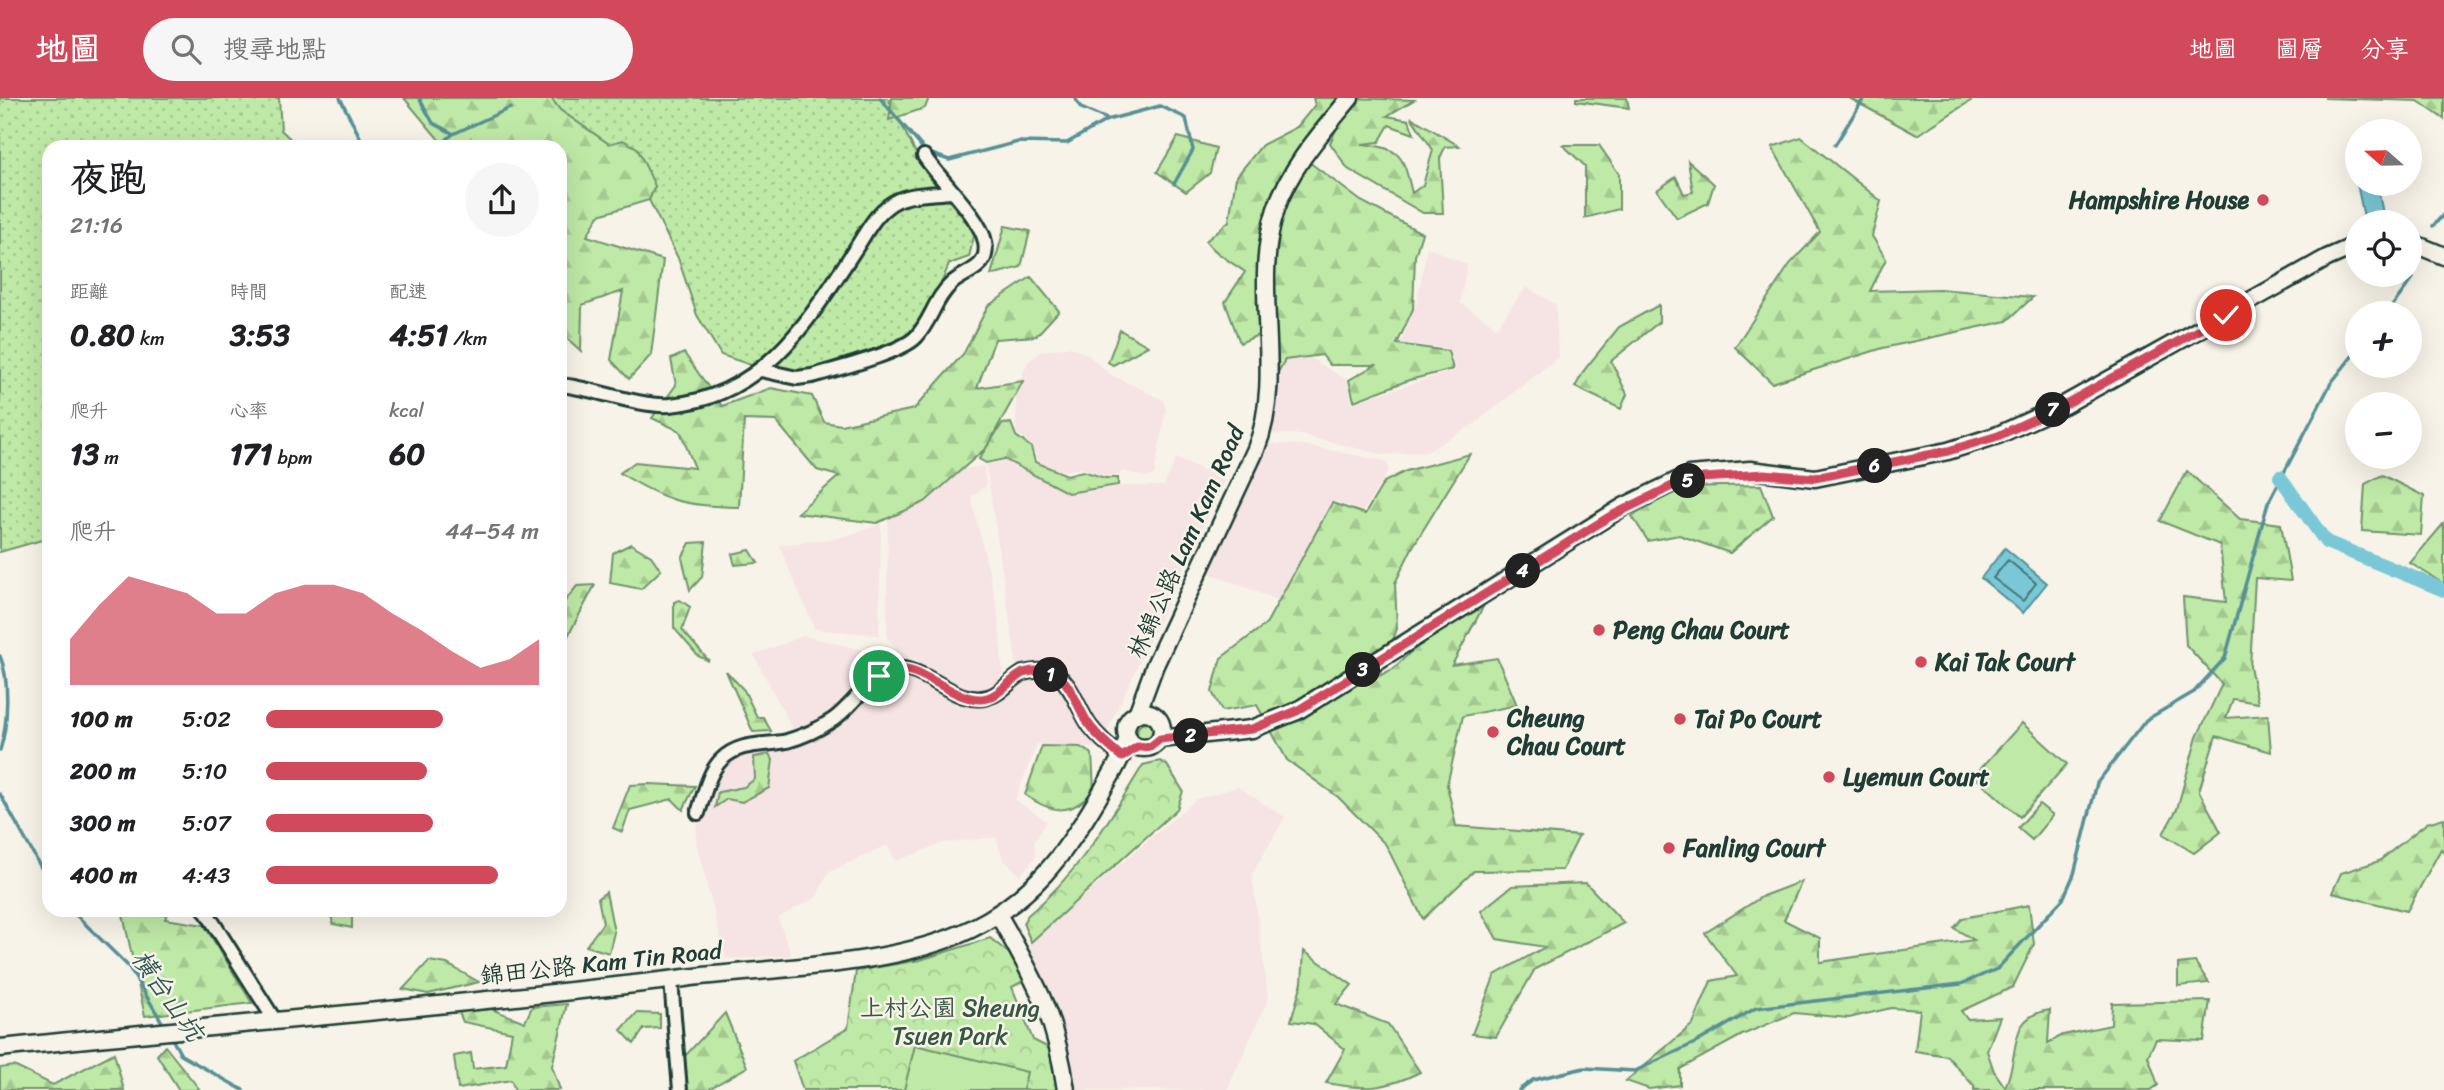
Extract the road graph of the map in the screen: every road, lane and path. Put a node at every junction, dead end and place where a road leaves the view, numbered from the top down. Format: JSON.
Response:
{"nodes":[{"id":1,"x":1350,"y":98,"type":"edge"},
{"id":2,"x":924,"y":156,"type":"dead end"},
{"id":3,"x":951,"y":192,"type":"junction"},
{"id":4,"x":2422,"y":247,"type":"edge"},
{"id":5,"x":2345,"y":250,"type":"edge"},
{"id":6,"x":2444,"y":256,"type":"edge"},
{"id":7,"x":761,"y":370,"type":"junction"},
{"id":8,"x":567,"y":386,"type":"edge"},
{"id":9,"x":1141,"y":713,"type":"junction"},
{"id":10,"x":1161,"y":734,"type":"junction"},
{"id":11,"x":1133,"y":742,"type":"junction"},
{"id":12,"x":1122,"y":757,"type":"junction"},
{"id":13,"x":698,"y":813,"type":"dead end"},
{"id":14,"x":998,"y":914,"type":"junction"},
{"id":15,"x":209,"y":917,"type":"edge"},
{"id":16,"x":671,"y":980,"type":"junction"},
{"id":17,"x":274,"y":1019,"type":"junction"},
{"id":18,"x":0,"y":1048,"type":"edge"},
{"id":19,"x":680,"y":1090,"type":"edge"},
{"id":20,"x":1066,"y":1090,"type":"edge"}],
"edges":[{"from":1,"to":9,"type":"main road","name":"林錦公路 Lam Kam Road"},
{"from":2,"to":3,"type":"street"},
{"from":3,"to":7,"type":"street"},
{"from":3,"to":7,"type":"street"},
{"from":4,"to":6,"type":"main road"},
{"from":5,"to":10,"type":"main road"},
{"from":7,"to":8,"type":"street"},
{"from":9,"to":10,"type":"main road"},
{"from":9,"to":11,"type":"main road"},
{"from":10,"to":11,"type":"main road"},
{"from":11,"to":12,"type":"main road","name":"錦田公路 Kam Tin Road"},
{"from":12,"to":13,"type":"street"},
{"from":12,"to":14,"type":"main road","name":"錦田公路 Kam Tin Road"},
{"from":14,"to":16,"type":"main road","name":"錦田公路 Kam Tin Road"},
{"from":14,"to":20,"type":"main road"},
{"from":15,"to":17,"type":"street"},
{"from":16,"to":17,"type":"main road","name":"錦田公路 Kam Tin Road"},
{"from":16,"to":19,"type":"street"},
{"from":17,"to":18,"type":"main road","name":"錦田公路 Kam Tin Road"}]}
